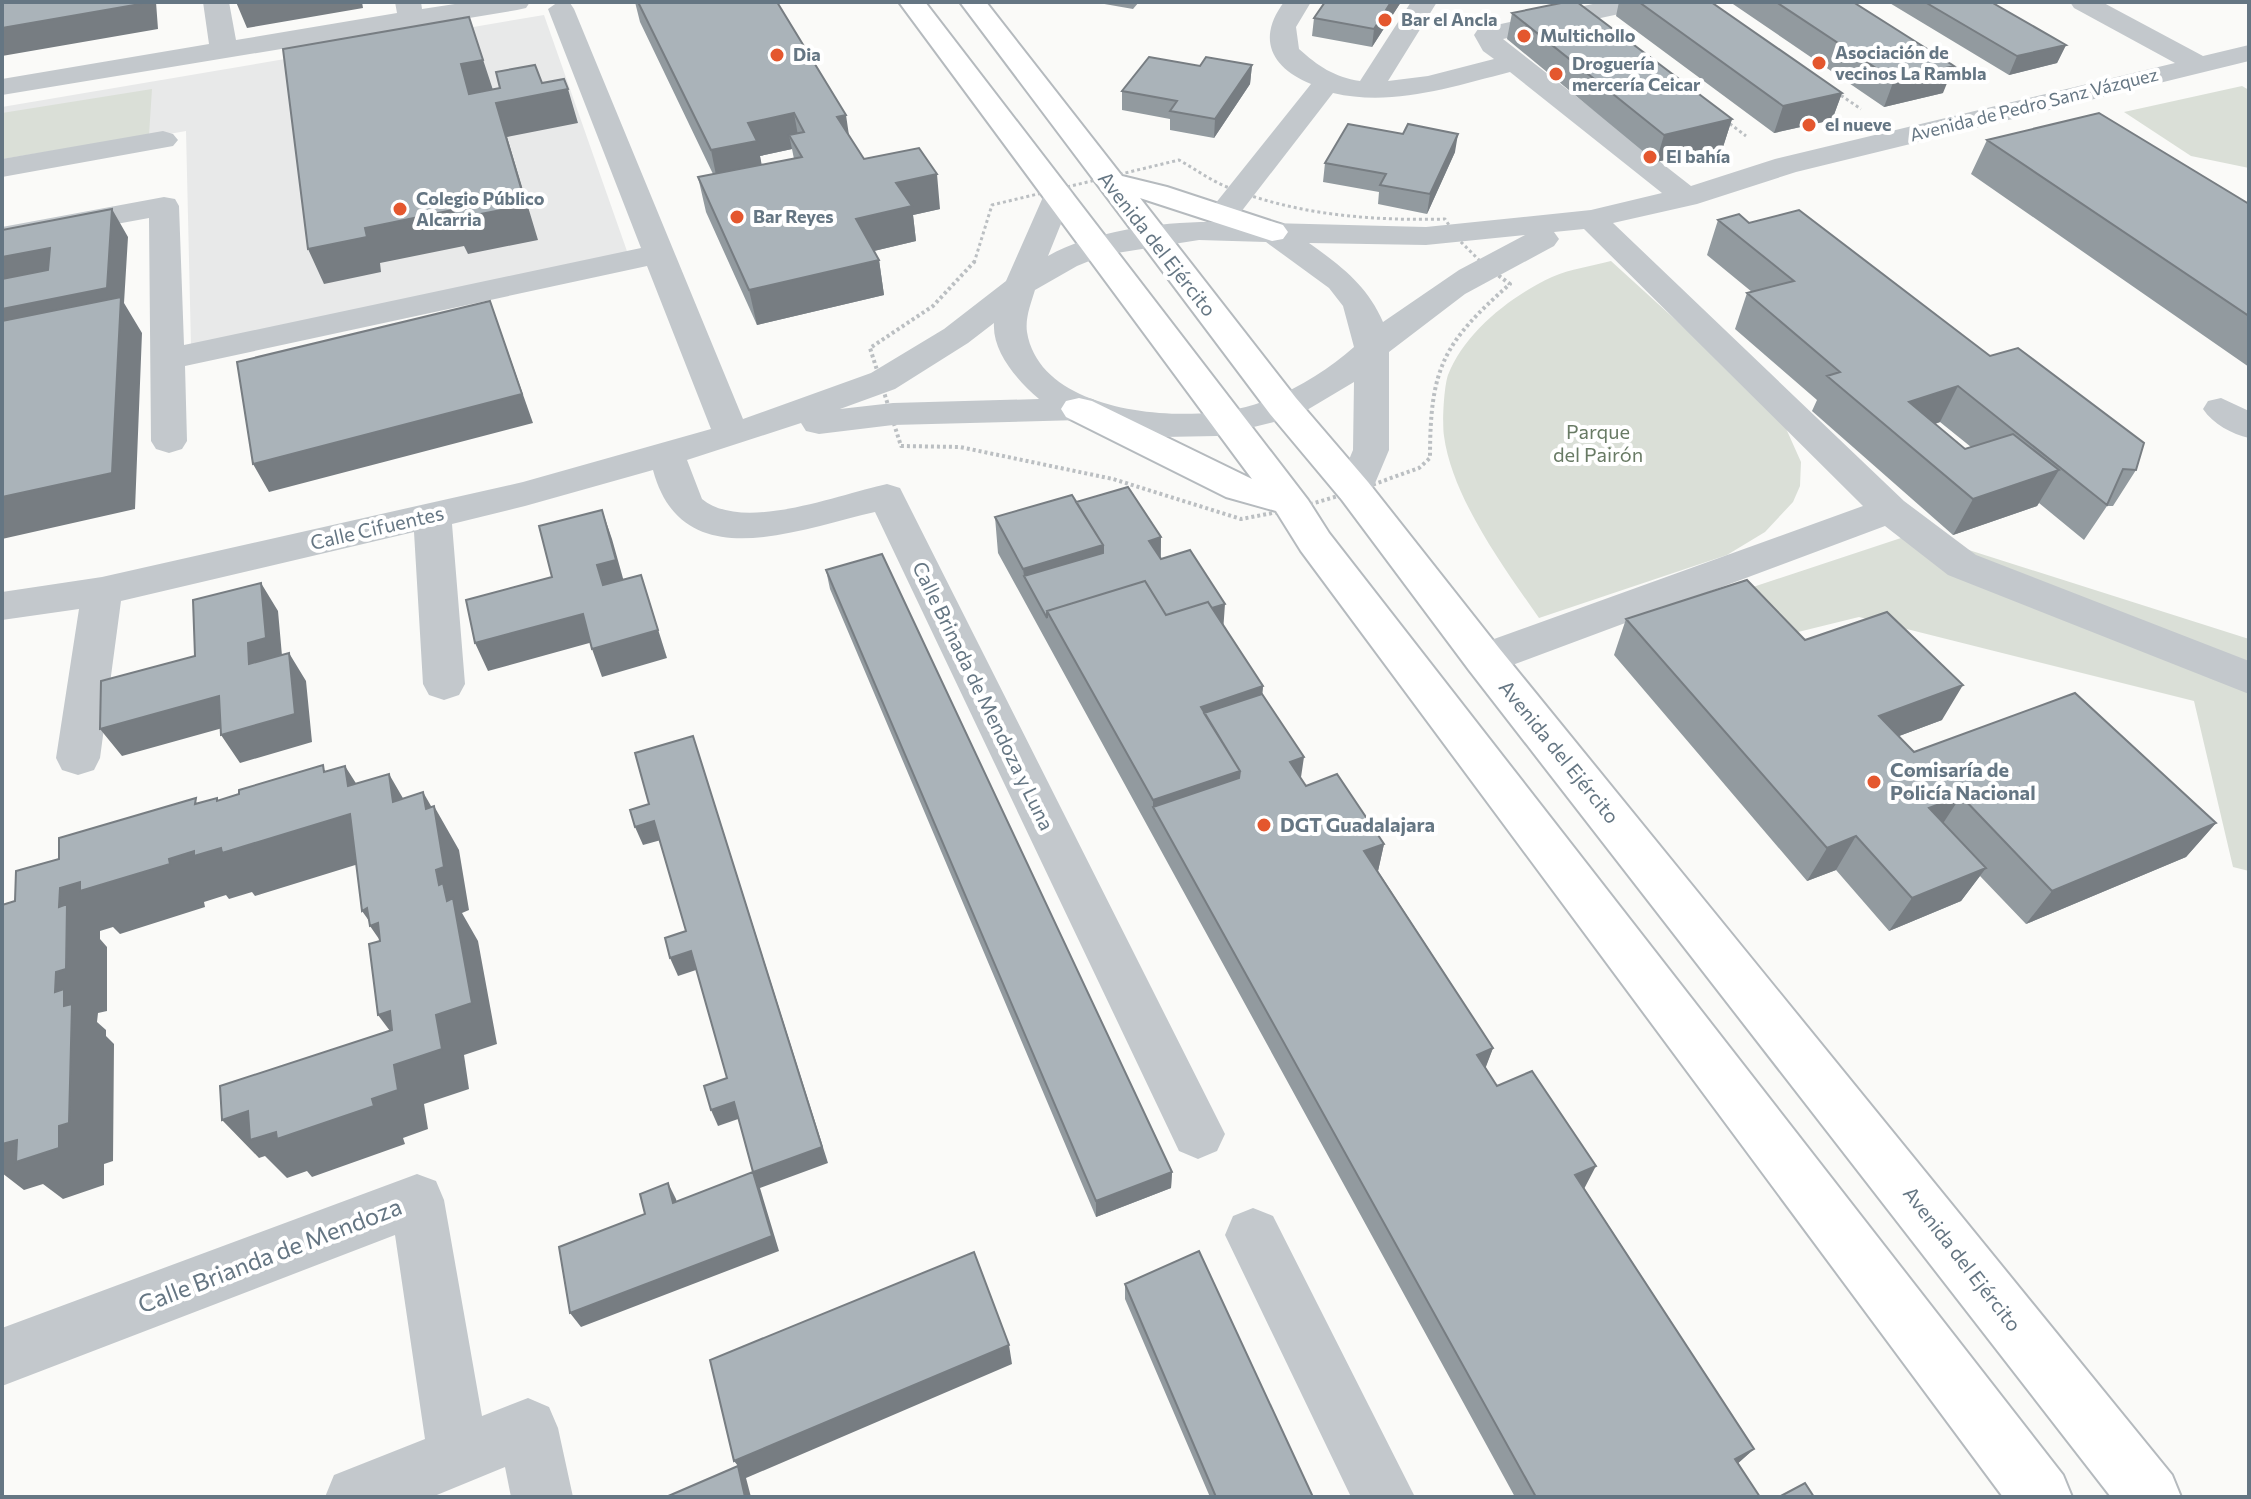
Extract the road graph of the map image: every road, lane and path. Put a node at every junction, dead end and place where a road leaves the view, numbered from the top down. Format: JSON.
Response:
{"nodes":[{"id":1,"x":216,"y":2,"type":"edge"},
{"id":2,"x":517,"y":2,"type":"edge"},
{"id":3,"x":912,"y":2,"type":"edge"},
{"id":4,"x":973,"y":2,"type":"edge"},
{"id":5,"x":1298,"y":2,"type":"edge"},
{"id":6,"x":1424,"y":2,"type":"edge"},
{"id":7,"x":1638,"y":2,"type":"edge"},
{"id":8,"x":2083,"y":2,"type":"edge"},
{"id":9,"x":561,"y":9,"type":"dead end"},
{"id":10,"x":410,"y":10,"type":"edge"},
{"id":11,"x":224,"y":52,"type":"junction"},
{"id":12,"x":2249,"y":53,"type":"edge"},
{"id":13,"x":1942,"y":59,"type":"edge"},
{"id":14,"x":1515,"y":62,"type":"junction"},
{"id":15,"x":2199,"y":65,"type":"junction"},
{"id":16,"x":1327,"y":82,"type":"junction"},
{"id":17,"x":1828,"y":86,"type":"edge"},
{"id":18,"x":2,"y":87,"type":"edge"},
{"id":19,"x":1367,"y":92,"type":"junction"},
{"id":20,"x":2061,"y":99,"type":"junction"},
{"id":21,"x":2020,"y":109,"type":"junction"},
{"id":22,"x":2088,"y":115,"type":"edge"},
{"id":23,"x":1725,"y":120,"type":"edge"},
{"id":24,"x":1903,"y":137,"type":"junction"},
{"id":25,"x":163,"y":140,"type":"dead end"},
{"id":26,"x":1786,"y":165,"type":"junction"},
{"id":27,"x":2,"y":168,"type":"edge"},
{"id":28,"x":1109,"y":182,"type":"junction"},
{"id":29,"x":1058,"y":194,"type":"junction"},
{"id":30,"x":1686,"y":197,"type":"junction"},
{"id":31,"x":1223,"y":214,"type":"junction"},
{"id":32,"x":1591,"y":219,"type":"junction"},
{"id":33,"x":1272,"y":232,"type":"junction"},
{"id":34,"x":1453,"y":235,"type":"junction"},
{"id":35,"x":2,"y":236,"type":"edge"},
{"id":36,"x":1152,"y":236,"type":"junction"},
{"id":37,"x":1096,"y":247,"type":"junction"},
{"id":38,"x":659,"y":254,"type":"junction"},
{"id":39,"x":1483,"y":266,"type":"junction"},
{"id":40,"x":1021,"y":285,"type":"junction"},
{"id":41,"x":1372,"y":349,"type":"junction"},
{"id":42,"x":167,"y":359,"type":"junction"},
{"id":43,"x":1283,"y":406,"type":"junction"},
{"id":44,"x":1079,"y":409,"type":"junction"},
{"id":45,"x":1229,"y":425,"type":"junction"},
{"id":46,"x":740,"y":433,"type":"junction"},
{"id":47,"x":169,"y":441,"type":"dead end"},
{"id":48,"x":667,"y":453,"type":"junction"},
{"id":49,"x":1355,"y":491,"type":"junction"},
{"id":50,"x":1287,"y":502,"type":"junction"},
{"id":51,"x":1890,"y":510,"type":"junction"},
{"id":52,"x":432,"y":515,"type":"junction"},
{"id":53,"x":102,"y":591,"type":"junction"},
{"id":54,"x":2,"y":606,"type":"edge"},
{"id":55,"x":1484,"y":659,"type":"junction"},
{"id":56,"x":2249,"y":678,"type":"edge"},
{"id":57,"x":444,"y":684,"type":"dead end"},
{"id":58,"x":78,"y":758,"type":"dead end"},
{"id":59,"x":1198,"y":1134,"type":"dead end"},
{"id":60,"x":1253,"y":1235,"type":"dead end"},
{"id":61,"x":2,"y":1357,"type":"edge"},
{"id":62,"x":458,"y":1457,"type":"junction"},
{"id":63,"x":356,"y":1497,"type":"edge"},
{"id":64,"x":542,"y":1497,"type":"edge"},
{"id":65,"x":1384,"y":1497,"type":"edge"},
{"id":66,"x":2041,"y":1497,"type":"edge"},
{"id":67,"x":2150,"y":1497,"type":"edge"}],
"edges":[{"from":1,"to":11,"type":"street"},
{"from":2,"to":10,"type":"street"},
{"from":3,"to":29,"type":"main road"},
{"from":4,"to":28,"type":"main road","name":"Avenida del Ejército"},
{"from":5,"to":16,"type":"street"},
{"from":6,"to":19,"type":"street"},
{"from":7,"to":14,"type":"street"},
{"from":8,"to":15,"type":"street","name":"Avenida de Pedro Sanz Vázquez"},
{"from":9,"to":38,"type":"street"},
{"from":10,"to":11,"type":"street"},
{"from":11,"to":18,"type":"street"},
{"from":12,"to":15,"type":"street","name":"Avenida de Pedro Sanz Vázquez"},
{"from":13,"to":21,"type":"path"},
{"from":14,"to":19,"type":"street"},
{"from":14,"to":30,"type":"street"},
{"from":15,"to":20,"type":"street","name":"Avenida de Pedro Sanz Vázquez"},
{"from":16,"to":19,"type":"street"},
{"from":16,"to":31,"type":"street"},
{"from":17,"to":24,"type":"path"},
{"from":20,"to":21,"type":"street","name":"Avenida de Pedro Sanz Vázquez"},
{"from":20,"to":22,"type":"street"},
{"from":21,"to":24,"type":"street","name":"Avenida de Pedro Sanz Vázquez"},
{"from":23,"to":26,"type":"path"},
{"from":24,"to":26,"type":"street","name":"Avenida de Pedro Sanz Vázquez"},
{"from":25,"to":27,"type":"street"},
{"from":26,"to":30,"type":"street","name":"Avenida de Pedro Sanz Vázquez"},
{"from":28,"to":31,"type":"main road"},
{"from":28,"to":36,"type":"main road","name":"Avenida del Ejército"},
{"from":29,"to":37,"type":"main road"},
{"from":29,"to":40,"type":"street"},
{"from":30,"to":32,"type":"street","name":"Avenida de Pedro Sanz Vázquez"},
{"from":31,"to":33,"type":"main road"},
{"from":32,"to":34,"type":"street","name":"Avenida de Pedro Sanz Vázquez"},
{"from":32,"to":39,"type":"street","name":"Avenida de Pedro Sanz Vázquez"},
{"from":32,"to":51,"type":"street"},
{"from":33,"to":34,"type":"street","name":"Avenida de Pedro Sanz Vázquez"},
{"from":33,"to":36,"type":"street","name":"Avenida de Pedro Sanz Vázquez"},
{"from":33,"to":41,"type":"street"},
{"from":34,"to":39,"type":"path"},
{"from":35,"to":42,"type":"street"},
{"from":36,"to":37,"type":"street","name":"Calle Cifuentes"},
{"from":36,"to":43,"type":"main road","name":"Avenida del Ejército"},
{"from":37,"to":40,"type":"street","name":"Calle Cifuentes"},
{"from":37,"to":45,"type":"main road"},
{"from":38,"to":42,"type":"street"},
{"from":38,"to":46,"type":"street"},
{"from":39,"to":41,"type":"street","name":"Avenida de Pedro Sanz Vázquez"},
{"from":39,"to":49,"type":"path"},
{"from":40,"to":44,"type":"street"},
{"from":40,"to":46,"type":"street","name":"Calle Cifuentes"},
{"from":41,"to":43,"type":"street","name":"Avenida de Pedro Sanz Vázquez"},
{"from":41,"to":49,"type":"street"},
{"from":42,"to":47,"type":"street"},
{"from":43,"to":45,"type":"street","name":"Avenida de Pedro Sanz Vázquez"},
{"from":43,"to":49,"type":"main road","name":"Avenida del Ejército"},
{"from":44,"to":45,"type":"street","name":"Avenida de Pedro Sanz Vázquez"},
{"from":44,"to":46,"type":"street","name":"Calle Cifuentes"},
{"from":44,"to":50,"type":"main road"},
{"from":45,"to":50,"type":"main road"},
{"from":46,"to":48,"type":"street","name":"Calle Cifuentes"},
{"from":48,"to":52,"type":"street","name":"Calle Cifuentes"},
{"from":48,"to":59,"type":"street","name":"Calle Brinada de Mendoza y Luna"},
{"from":49,"to":55,"type":"main road","name":"Avenida del Ejército"},
{"from":50,"to":66,"type":"main road"},
{"from":51,"to":55,"type":"street"},
{"from":51,"to":56,"type":"street"},
{"from":52,"to":53,"type":"street","name":"Calle Cifuentes"},
{"from":52,"to":57,"type":"street"},
{"from":53,"to":54,"type":"street","name":"Calle Cifuentes"},
{"from":53,"to":58,"type":"street"},
{"from":55,"to":67,"type":"main road","name":"Avenida del Ejército"},
{"from":60,"to":65,"type":"street"},
{"from":61,"to":62,"type":"street","name":"Calle Brianda de Mendoza"},
{"from":62,"to":63,"type":"street"},
{"from":62,"to":64,"type":"street"}]}
